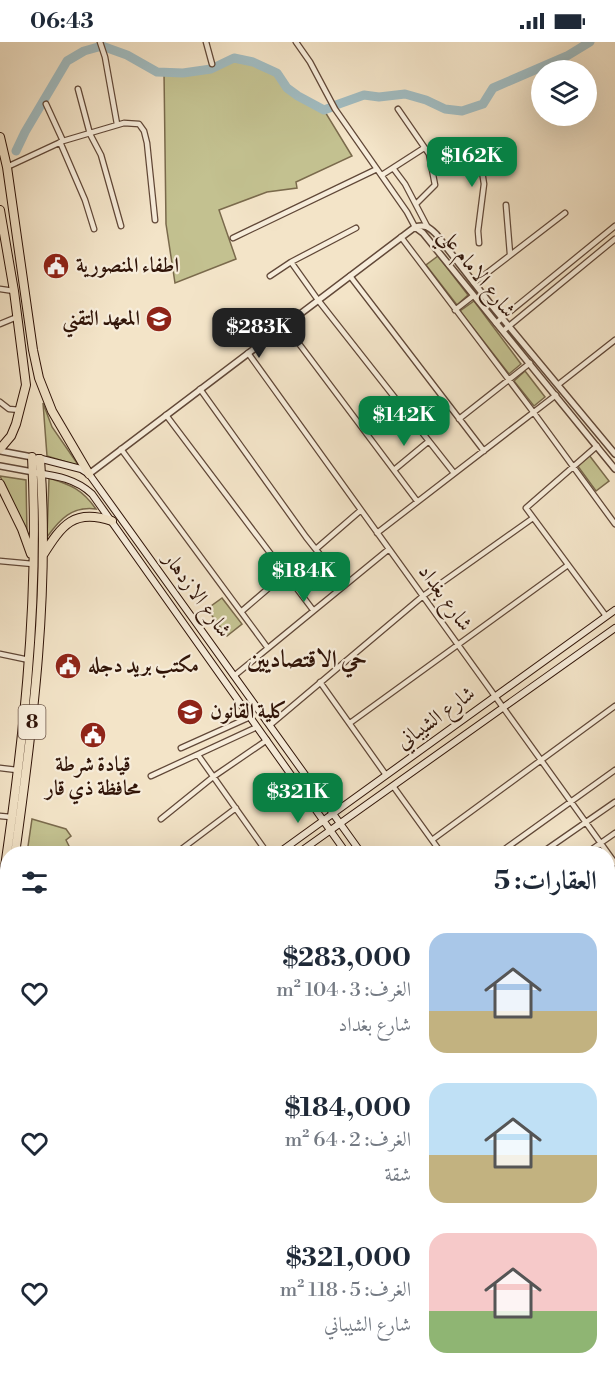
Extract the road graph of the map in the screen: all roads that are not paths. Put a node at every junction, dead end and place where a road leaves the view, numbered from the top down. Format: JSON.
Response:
{"nodes":[{"id":1,"x":100,"y":42,"type":"edge"},
{"id":2,"x":206,"y":42,"type":"edge"},
{"id":3,"x":296,"y":42,"type":"edge"},
{"id":4,"x":212,"y":64,"type":"dead end"},
{"id":5,"x":78,"y":88,"type":"dead end"},
{"id":6,"x":46,"y":104,"type":"dead end"},
{"id":7,"x":398,"y":109,"type":"dead end"},
{"id":8,"x":117,"y":124,"type":"junction"},
{"id":9,"x":90,"y":134,"type":"junction"},
{"id":10,"x":0,"y":137,"type":"edge"},
{"id":11,"x":61,"y":142,"type":"junction"},
{"id":12,"x":424,"y":148,"type":"junction"},
{"id":13,"x":7,"y":166,"type":"junction"},
{"id":14,"x":433,"y":167,"type":"junction"},
{"id":15,"x":377,"y":168,"type":"junction"},
{"id":16,"x":393,"y":168,"type":"junction"},
{"id":17,"x":382,"y":175,"type":"junction"},
{"id":18,"x":416,"y":204,"type":"junction"},
{"id":19,"x":506,"y":205,"type":"dead end"},
{"id":20,"x":0,"y":210,"type":"edge"},
{"id":21,"x":565,"y":213,"type":"dead end"},
{"id":22,"x":155,"y":220,"type":"dead end"},
{"id":23,"x":121,"y":226,"type":"dead end"},
{"id":24,"x":415,"y":226,"type":"junction"},
{"id":25,"x":428,"y":226,"type":"junction"},
{"id":26,"x":615,"y":226,"type":"edge"},
{"id":27,"x":356,"y":228,"type":"dead end"},
{"id":28,"x":94,"y":229,"type":"dead end"},
{"id":29,"x":401,"y":237,"type":"junction"},
{"id":30,"x":233,"y":238,"type":"dead end"},
{"id":31,"x":615,"y":239,"type":"edge"},
{"id":32,"x":479,"y":243,"type":"dead end"},
{"id":33,"x":510,"y":254,"type":"junction"},
{"id":34,"x":6,"y":256,"type":"edge"},
{"id":35,"x":22,"y":260,"type":"junction"},
{"id":36,"x":291,"y":262,"type":"junction"},
{"id":37,"x":270,"y":276,"type":"dead end"},
{"id":38,"x":350,"y":276,"type":"junction"},
{"id":39,"x":474,"y":283,"type":"junction"},
{"id":40,"x":0,"y":289,"type":"edge"},
{"id":41,"x":14,"y":291,"type":"junction"},
{"id":42,"x":473,"y":296,"type":"junction"},
{"id":43,"x":318,"y":300,"type":"junction"},
{"id":44,"x":455,"y":310,"type":"junction"},
{"id":45,"x":17,"y":317,"type":"junction"},
{"id":46,"x":503,"y":317,"type":"junction"},
{"id":47,"x":496,"y":323,"type":"junction"},
{"id":48,"x":0,"y":324,"type":"edge"},
{"id":49,"x":285,"y":325,"type":"junction"},
{"id":50,"x":511,"y":326,"type":"junction"},
{"id":51,"x":503,"y":331,"type":"junction"},
{"id":52,"x":615,"y":340,"type":"edge"},
{"id":53,"x":248,"y":353,"type":"junction"},
{"id":54,"x":530,"y":363,"type":"junction"},
{"id":55,"x":509,"y":380,"type":"junction"},
{"id":56,"x":559,"y":384,"type":"junction"},
{"id":57,"x":200,"y":389,"type":"junction"},
{"id":58,"x":556,"y":395,"type":"junction"},
{"id":59,"x":0,"y":402,"type":"edge"},
{"id":60,"x":20,"y":410,"type":"junction"},
{"id":61,"x":534,"y":413,"type":"junction"},
{"id":62,"x":166,"y":415,"type":"junction"},
{"id":63,"x":459,"y":419,"type":"junction"},
{"id":64,"x":429,"y":441,"type":"junction"},
{"id":65,"x":612,"y":445,"type":"edge"},
{"id":66,"x":597,"y":446,"type":"junction"},
{"id":67,"x":121,"y":449,"type":"junction"},
{"id":68,"x":0,"y":450,"type":"edge"},
{"id":69,"x":484,"y":451,"type":"junction"},
{"id":70,"x":615,"y":454,"type":"edge"},
{"id":71,"x":36,"y":458,"type":"junction"},
{"id":72,"x":0,"y":466,"type":"edge"},
{"id":73,"x":573,"y":467,"type":"junction"},
{"id":74,"x":615,"y":469,"type":"edge"},
{"id":75,"x":394,"y":470,"type":"junction"},
{"id":76,"x":37,"y":473,"type":"junction"},
{"id":77,"x":454,"y":473,"type":"junction"},
{"id":78,"x":89,"y":474,"type":"junction"},
{"id":79,"x":0,"y":484,"type":"edge"},
{"id":80,"x":417,"y":501,"type":"junction"},
{"id":81,"x":361,"y":510,"type":"junction"},
{"id":82,"x":533,"y":518,"type":"junction"},
{"id":83,"x":112,"y":521,"type":"junction"},
{"id":84,"x":615,"y":524,"type":"edge"},
{"id":85,"x":377,"y":533,"type":"junction"},
{"id":86,"x":316,"y":549,"type":"junction"},
{"id":87,"x":389,"y":549,"type":"junction"},
{"id":88,"x":42,"y":556,"type":"junction"},
{"id":89,"x":0,"y":561,"type":"edge"},
{"id":90,"x":34,"y":565,"type":"junction"},
{"id":91,"x":568,"y":565,"type":"junction"},
{"id":92,"x":285,"y":574,"type":"junction"},
{"id":93,"x":344,"y":585,"type":"junction"},
{"id":94,"x":423,"y":596,"type":"junction"},
{"id":95,"x":313,"y":610,"type":"junction"},
{"id":96,"x":615,"y":610,"type":"edge"},
{"id":97,"x":242,"y":611,"type":"junction"},
{"id":98,"x":606,"y":616,"type":"junction"},
{"id":99,"x":198,"y":625,"type":"junction"},
{"id":100,"x":615,"y":629,"type":"edge"},
{"id":101,"x":190,"y":630,"type":"junction"},
{"id":102,"x":458,"y":645,"type":"junction"},
{"id":103,"x":267,"y":647,"type":"junction"},
{"id":104,"x":0,"y":654,"type":"edge"},
{"id":105,"x":29,"y":660,"type":"junction"},
{"id":106,"x":234,"y":676,"type":"junction"},
{"id":107,"x":320,"y":682,"type":"junction"},
{"id":108,"x":496,"y":696,"type":"junction"},
{"id":109,"x":615,"y":706,"type":"edge"},
{"id":110,"x":503,"y":707,"type":"junction"},
{"id":111,"x":250,"y":717,"type":"junction"},
{"id":112,"x":350,"y":723,"type":"junction"},
{"id":113,"x":270,"y":725,"type":"junction"},
{"id":114,"x":257,"y":727,"type":"junction"},
{"id":115,"x":267,"y":740,"type":"junction"},
{"id":116,"x":181,"y":748,"type":"dead end"},
{"id":117,"x":198,"y":755,"type":"junction"},
{"id":118,"x":541,"y":760,"type":"junction"},
{"id":119,"x":20,"y":767,"type":"junction"},
{"id":120,"x":0,"y":768,"type":"edge"},
{"id":121,"x":615,"y":770,"type":"edge"},
{"id":122,"x":386,"y":775,"type":"junction"},
{"id":123,"x":26,"y":776,"type":"junction"},
{"id":124,"x":151,"y":776,"type":"dead end"},
{"id":125,"x":213,"y":777,"type":"junction"},
{"id":126,"x":393,"y":786,"type":"junction"},
{"id":127,"x":571,"y":801,"type":"junction"},
{"id":128,"x":615,"y":802,"type":"edge"},
{"id":129,"x":236,"y":808,"type":"junction"},
{"id":130,"x":333,"y":813,"type":"junction"},
{"id":131,"x":0,"y":816,"type":"edge"},
{"id":132,"x":11,"y":817,"type":"junction"},
{"id":133,"x":161,"y":819,"type":"dead end"},
{"id":134,"x":323,"y":820,"type":"junction"},
{"id":135,"x":340,"y":823,"type":"junction"},
{"id":136,"x":586,"y":823,"type":"junction"},
{"id":137,"x":330,"y":830,"type":"junction"},
{"id":138,"x":615,"y":833,"type":"edge"},
{"id":139,"x":432,"y":840,"type":"junction"},
{"id":140,"x":600,"y":843,"type":"junction"},
{"id":141,"x":7,"y":846,"type":"edge"},
{"id":142,"x":16,"y":846,"type":"edge"},
{"id":143,"x":186,"y":846,"type":"edge"},
{"id":144,"x":262,"y":846,"type":"edge"},
{"id":145,"x":288,"y":846,"type":"edge"},
{"id":146,"x":308,"y":846,"type":"edge"},
{"id":147,"x":341,"y":846,"type":"edge"},
{"id":148,"x":356,"y":846,"type":"edge"},
{"id":149,"x":436,"y":846,"type":"edge"},
{"id":150,"x":509,"y":846,"type":"edge"},
{"id":151,"x":552,"y":846,"type":"edge"},
{"id":152,"x":596,"y":846,"type":"edge"},
{"id":153,"x":602,"y":846,"type":"edge"}],
"edges":[{"from":1,"to":8,"type":"street"},
{"from":2,"to":4,"type":"street"},
{"from":3,"to":15,"type":"street"},
{"from":5,"to":9,"type":"street"},
{"from":6,"to":11,"type":"street"},
{"from":7,"to":12,"type":"street"},
{"from":8,"to":9,"type":"street"},
{"from":8,"to":22,"type":"street"},
{"from":9,"to":11,"type":"street"},
{"from":9,"to":23,"type":"street"},
{"from":10,"to":13,"type":"highway"},
{"from":11,"to":13,"type":"street"},
{"from":11,"to":28,"type":"street"},
{"from":12,"to":14,"type":"street"},
{"from":12,"to":16,"type":"street"},
{"from":13,"to":35,"type":"highway"},
{"from":14,"to":18,"type":"street"},
{"from":14,"to":32,"type":"street"},
{"from":15,"to":17,"type":"street"},
{"from":15,"to":30,"type":"street"},
{"from":16,"to":17,"type":"street"},
{"from":16,"to":18,"type":"street"},
{"from":17,"to":24,"type":"street"},
{"from":18,"to":25,"type":"street"},
{"from":19,"to":33,"type":"street"},
{"from":20,"to":34,"type":"highway"},
{"from":21,"to":33,"type":"street"},
{"from":24,"to":25,"type":"street","name":"شارع الامام علي"},
{"from":24,"to":29,"type":"street"},
{"from":24,"to":42,"type":"street","name":"شارع الامام علي"},
{"from":25,"to":39,"type":"street","name":"شارع الامام علي"},
{"from":26,"to":46,"type":"street"},
{"from":27,"to":36,"type":"street"},
{"from":29,"to":38,"type":"street"},
{"from":29,"to":44,"type":"street"},
{"from":31,"to":50,"type":"street"},
{"from":33,"to":39,"type":"street"},
{"from":34,"to":35,"type":"highway"},
{"from":34,"to":41,"type":"highway"},
{"from":35,"to":78,"type":"highway"},
{"from":36,"to":37,"type":"street"},
{"from":36,"to":43,"type":"street"},
{"from":38,"to":43,"type":"street"},
{"from":38,"to":63,"type":"street"},
{"from":39,"to":46,"type":"street","name":"شارع الامام علي"},
{"from":40,"to":41,"type":"street"},
{"from":41,"to":45,"type":"highway"},
{"from":42,"to":44,"type":"street"},
{"from":42,"to":47,"type":"street","name":"شارع الامام علي"},
{"from":43,"to":49,"type":"street"},
{"from":43,"to":64,"type":"street"},
{"from":44,"to":55,"type":"street"},
{"from":45,"to":48,"type":"street"},
{"from":45,"to":60,"type":"highway"},
{"from":46,"to":47,"type":"street"},
{"from":46,"to":50,"type":"street","name":"شارع الامام علي"},
{"from":47,"to":51,"type":"street","name":"شارع الامام علي"},
{"from":49,"to":53,"type":"street"},
{"from":49,"to":75,"type":"street"},
{"from":50,"to":51,"type":"street"},
{"from":50,"to":56,"type":"street","name":"شارع الامام علي"},
{"from":51,"to":54,"type":"street","name":"شارع الامام علي"},
{"from":52,"to":56,"type":"street"},
{"from":53,"to":57,"type":"street"},
{"from":53,"to":81,"type":"street","name":"شارع بغداد"},
{"from":54,"to":55,"type":"street"},
{"from":54,"to":58,"type":"street","name":"شارع الامام علي"},
{"from":55,"to":61,"type":"street"},
{"from":55,"to":63,"type":"street"},
{"from":56,"to":65,"type":"street","name":"شارع الامام علي"},
{"from":57,"to":62,"type":"street"},
{"from":57,"to":86,"type":"street"},
{"from":58,"to":61,"type":"street"},
{"from":58,"to":66,"type":"street","name":"شارع الامام علي"},
{"from":59,"to":60,"type":"street"},
{"from":60,"to":68,"type":"highway"},
{"from":61,"to":69,"type":"street"},
{"from":61,"to":73,"type":"street"},
{"from":62,"to":67,"type":"street"},
{"from":62,"to":92,"type":"street"},
{"from":63,"to":69,"type":"street"},
{"from":64,"to":75,"type":"street"},
{"from":64,"to":77,"type":"street"},
{"from":65,"to":70,"type":"street","name":"شارع الامام علي"},
{"from":66,"to":73,"type":"street"},
{"from":66,"to":74,"type":"street","name":"شارع الامام علي"},
{"from":67,"to":78,"type":"street"},
{"from":67,"to":97,"type":"street"},
{"from":68,"to":71,"type":"street"},
{"from":69,"to":77,"type":"street"},
{"from":71,"to":76,"type":"highway","number":"8"},
{"from":71,"to":78,"type":"main road"},
{"from":72,"to":76,"type":"street"},
{"from":73,"to":82,"type":"street"},
{"from":73,"to":84,"type":"street"},
{"from":75,"to":80,"type":"street"},
{"from":76,"to":83,"type":"main road","name":"شارع الازدهار"},
{"from":76,"to":88,"type":"highway","number":"8"},
{"from":76,"to":90,"type":"highway","number":"8"},
{"from":77,"to":80,"type":"street"},
{"from":78,"to":99,"type":"main road","name":"شارع الازدهار"},
{"from":79,"to":90,"type":"highway"},
{"from":80,"to":85,"type":"street"},
{"from":81,"to":85,"type":"street","name":"شارع بغداد"},
{"from":81,"to":86,"type":"street"},
{"from":82,"to":91,"type":"street"},
{"from":82,"to":94,"type":"street"},
{"from":83,"to":88,"type":"highway"},
{"from":83,"to":101,"type":"main road","name":"شارع الازدهار"},
{"from":85,"to":87,"type":"street","name":"شارع بغداد"},
{"from":86,"to":93,"type":"street"},
{"from":87,"to":93,"type":"street"},
{"from":87,"to":94,"type":"street","name":"شارع بغداد"},
{"from":88,"to":119,"type":"highway","number":"8"},
{"from":89,"to":90,"type":"street"},
{"from":90,"to":105,"type":"highway","number":"8"},
{"from":91,"to":98,"type":"street"},
{"from":91,"to":102,"type":"street"},
{"from":92,"to":95,"type":"street"},
{"from":92,"to":97,"type":"street"},
{"from":93,"to":95,"type":"street"},
{"from":94,"to":102,"type":"street","name":"شارع بغداد"},
{"from":94,"to":107,"type":"street"},
{"from":95,"to":103,"type":"street"},
{"from":96,"to":98,"type":"main road","name":"شارع الشيباني"},
{"from":97,"to":103,"type":"street"},
{"from":98,"to":108,"type":"main road","name":"شارع الشيباني"},
{"from":99,"to":101,"type":"main road"},
{"from":99,"to":106,"type":"main road","name":"شارع الازدهار"},
{"from":100,"to":110,"type":"main road","name":"شارع الشيباني"},
{"from":101,"to":111,"type":"main road","name":"شارع الازدهار"},
{"from":102,"to":108,"type":"street","name":"شارع بغداد"},
{"from":102,"to":112,"type":"street"},
{"from":103,"to":106,"type":"street"},
{"from":104,"to":105,"type":"street"},
{"from":105,"to":119,"type":"highway","number":"8"},
{"from":106,"to":113,"type":"main road","name":"شارع الازدهار"},
{"from":107,"to":112,"type":"street"},
{"from":107,"to":113,"type":"street"},
{"from":108,"to":110,"type":"street","name":"شارع بغداد"},
{"from":108,"to":122,"type":"main road","name":"شارع الشيباني"},
{"from":109,"to":118,"type":"street"},
{"from":110,"to":118,"type":"street","name":"شارع بغداد"},
{"from":110,"to":126,"type":"main road","name":"شارع الشيباني"},
{"from":111,"to":114,"type":"main road","name":"شارع الازدهار"},
{"from":111,"to":116,"type":"street"},
{"from":112,"to":122,"type":"street"},
{"from":113,"to":130,"type":"main road","name":"شارع الازدهار"},
{"from":114,"to":115,"type":"main road","name":"شارع الازدهار"},
{"from":114,"to":117,"type":"street"},
{"from":115,"to":125,"type":"street"},
{"from":115,"to":134,"type":"main road","name":"شارع الازدهار"},
{"from":117,"to":124,"type":"street"},
{"from":117,"to":125,"type":"street"},
{"from":118,"to":127,"type":"street","name":"شارع بغداد"},
{"from":118,"to":139,"type":"street"},
{"from":119,"to":120,"type":"street"},
{"from":119,"to":123,"type":"highway","number":"8"},
{"from":119,"to":123,"type":"highway"},
{"from":119,"to":132,"type":"highway","number":"8"},
{"from":121,"to":127,"type":"street"},
{"from":122,"to":130,"type":"main road","name":"شارع الشيباني"},
{"from":123,"to":142,"type":"highway","number":"8"},
{"from":125,"to":129,"type":"street"},
{"from":125,"to":133,"type":"street"},
{"from":126,"to":135,"type":"main road","name":"شارع الشيباني"},
{"from":126,"to":139,"type":"street"},
{"from":127,"to":136,"type":"street","name":"شارع بغداد"},
{"from":127,"to":150,"type":"street"},
{"from":128,"to":136,"type":"street"},
{"from":129,"to":143,"type":"street"},
{"from":129,"to":144,"type":"street"},
{"from":130,"to":134,"type":"main road","name":"شارع الشيباني"},
{"from":130,"to":135,"type":"main road","name":"شارع الازدهار"},
{"from":131,"to":132,"type":"street"},
{"from":132,"to":141,"type":"highway","number":"8"},
{"from":134,"to":137,"type":"main road","name":"شارع الازدهار"},
{"from":134,"to":145,"type":"main road","name":"شارع الشيباني"},
{"from":135,"to":137,"type":"main road","name":"شارع الشيباني"},
{"from":135,"to":148,"type":"main road","name":"شارع الازدهار"},
{"from":136,"to":140,"type":"street","name":"شارع بغداد"},
{"from":136,"to":151,"type":"street"},
{"from":137,"to":146,"type":"main road","name":"شارع الشيباني"},
{"from":137,"to":147,"type":"main road","name":"شارع الازدهار"},
{"from":138,"to":140,"type":"street"},
{"from":139,"to":149,"type":"street"},
{"from":140,"to":152,"type":"street"},
{"from":140,"to":153,"type":"street","name":"شارع بغداد"}]}
